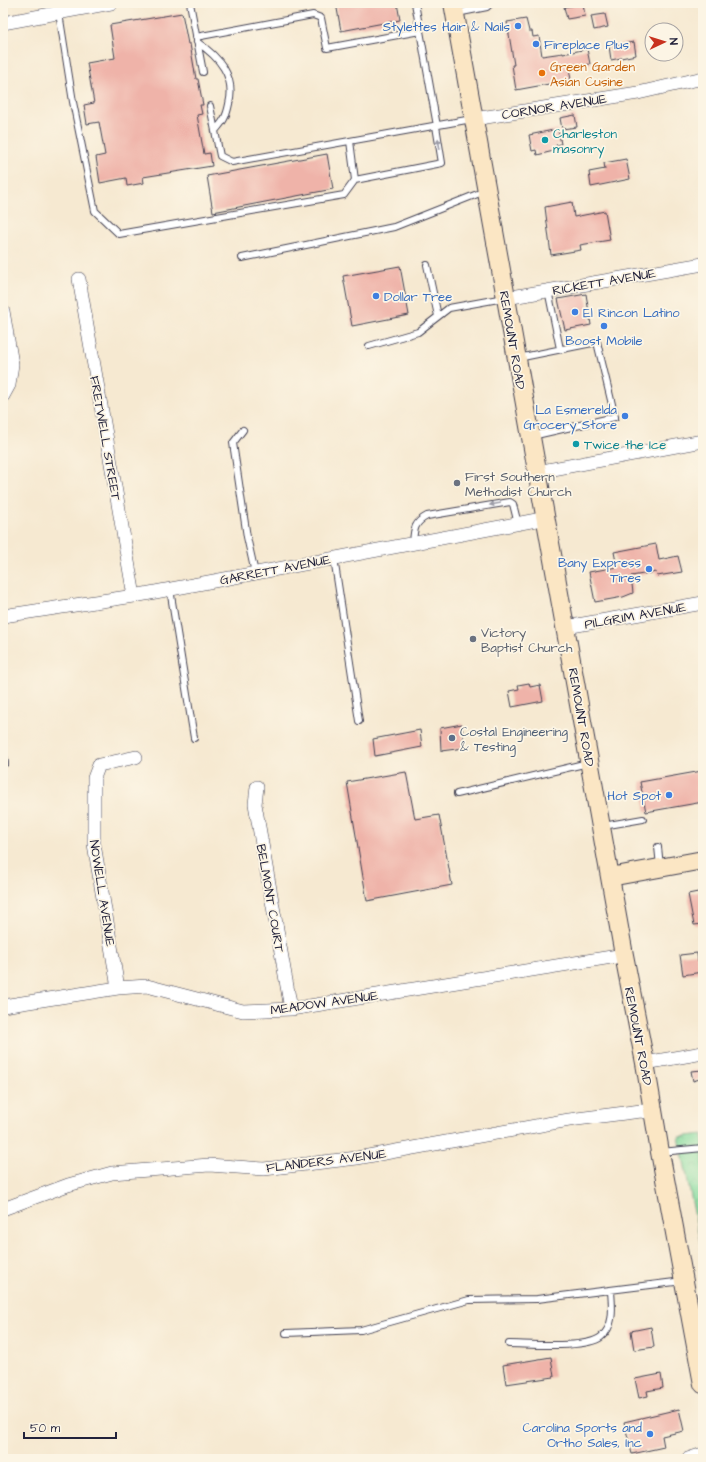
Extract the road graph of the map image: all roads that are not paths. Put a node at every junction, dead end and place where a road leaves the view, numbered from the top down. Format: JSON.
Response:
{"nodes":[{"id":1,"x":111,"y":3,"type":"edge"},
{"id":2,"x":190,"y":3,"type":"edge"},
{"id":3,"x":415,"y":3,"type":"edge"},
{"id":4,"x":491,"y":3,"type":"edge"},
{"id":5,"x":454,"y":8,"type":"edge"},
{"id":6,"x":59,"y":13,"type":"junction"},
{"id":7,"x":3,"y":23,"type":"edge"},
{"id":8,"x":420,"y":31,"type":"junction"},
{"id":9,"x":197,"y":40,"type":"junction"},
{"id":10,"x":203,"y":72,"type":"dead end"},
{"id":11,"x":703,"y":78,"type":"edge"},
{"id":12,"x":210,"y":106,"type":"dead end"},
{"id":13,"x":474,"y":119,"type":"junction"},
{"id":14,"x":437,"y":126,"type":"junction"},
{"id":15,"x":215,"y":131,"type":"junction"},
{"id":16,"x":350,"y":141,"type":"junction"},
{"id":17,"x":355,"y":180,"type":"junction"},
{"id":18,"x":486,"y":190,"type":"junction"},
{"id":19,"x":242,"y":258,"type":"dead end"},
{"id":20,"x":703,"y":264,"type":"edge"},
{"id":21,"x":427,"y":265,"type":"dead end"},
{"id":22,"x":79,"y":279,"type":"dead end"},
{"id":23,"x":548,"y":290,"type":"junction"},
{"id":24,"x":506,"y":298,"type":"junction"},
{"id":25,"x":3,"y":311,"type":"edge"},
{"id":26,"x":438,"y":316,"type":"junction"},
{"id":27,"x":369,"y":346,"type":"dead end"},
{"id":28,"x":560,"y":349,"type":"junction"},
{"id":29,"x":516,"y":358,"type":"junction"},
{"id":30,"x":3,"y":396,"type":"edge"},
{"id":31,"x":243,"y":430,"type":"dead end"},
{"id":32,"x":531,"y":436,"type":"junction"},
{"id":33,"x":703,"y":441,"type":"edge"},
{"id":34,"x":537,"y":472,"type":"junction"},
{"id":35,"x":547,"y":518,"type":"junction"},
{"id":36,"x":518,"y":524,"type":"junction"},
{"id":37,"x":413,"y":543,"type":"junction"},
{"id":38,"x":334,"y":558,"type":"junction"},
{"id":39,"x":255,"y":573,"type":"junction"},
{"id":40,"x":170,"y":589,"type":"junction"},
{"id":41,"x":134,"y":596,"type":"junction"},
{"id":42,"x":703,"y":603,"type":"edge"},
{"id":43,"x":3,"y":616,"type":"edge"},
{"id":44,"x":566,"y":627,"type":"junction"},
{"id":45,"x":359,"y":722,"type":"dead end"},
{"id":46,"x":194,"y":738,"type":"dead end"},
{"id":47,"x":3,"y":749,"type":"edge"},
{"id":48,"x":136,"y":756,"type":"dead end"},
{"id":49,"x":5,"y":763,"type":"dead end"},
{"id":50,"x":590,"y":763,"type":"junction"},
{"id":51,"x":257,"y":787,"type":"dead end"},
{"id":52,"x":457,"y":794,"type":"dead end"},
{"id":53,"x":643,"y":819,"type":"dead end"},
{"id":54,"x":601,"y":827,"type":"junction"},
{"id":55,"x":658,"y":847,"type":"dead end"},
{"id":56,"x":703,"y":860,"type":"edge"},
{"id":57,"x":660,"y":868,"type":"junction"},
{"id":58,"x":610,"y":877,"type":"junction"},
{"id":59,"x":624,"y":955,"type":"junction"},
{"id":60,"x":118,"y":988,"type":"junction"},
{"id":61,"x":3,"y":1006,"type":"edge"},
{"id":62,"x":290,"y":1009,"type":"junction"},
{"id":63,"x":703,"y":1053,"type":"edge"},
{"id":64,"x":645,"y":1063,"type":"junction"},
{"id":65,"x":653,"y":1113,"type":"junction"},
{"id":66,"x":703,"y":1148,"type":"edge"},
{"id":67,"x":660,"y":1152,"type":"junction"},
{"id":68,"x":3,"y":1209,"type":"edge"},
{"id":69,"x":684,"y":1280,"type":"junction"},
{"id":70,"x":611,"y":1290,"type":"junction"},
{"id":71,"x":286,"y":1333,"type":"dead end"},
{"id":72,"x":509,"y":1344,"type":"dead end"},
{"id":73,"x":703,"y":1384,"type":"edge"},
{"id":74,"x":703,"y":1454,"type":"edge"},
{"id":75,"x":688,"y":1459,"type":"edge"}],
"edges":[{"from":1,"to":6,"type":"street"},
{"from":2,"to":9,"type":"lane"},
{"from":3,"to":8,"type":"lane"},
{"from":4,"to":5,"type":"lane"},
{"from":5,"to":13,"type":"main road","name":"REMOUNT ROAD"},
{"from":6,"to":7,"type":"street"},
{"from":6,"to":17,"type":"lane"},
{"from":8,"to":9,"type":"lane"},
{"from":8,"to":14,"type":"lane"},
{"from":9,"to":10,"type":"lane"},
{"from":9,"to":15,"type":"lane"},
{"from":11,"to":13,"type":"street","name":"CORNOR AVENUE"},
{"from":12,"to":15,"type":"lane"},
{"from":13,"to":14,"type":"lane"},
{"from":13,"to":18,"type":"main road","name":"REMOUNT ROAD"},
{"from":14,"to":16,"type":"lane"},
{"from":17,"to":14,"type":"lane","one_way":true},
{"from":15,"to":16,"type":"lane"},
{"from":16,"to":17,"type":"lane"},
{"from":18,"to":19,"type":"lane"},
{"from":18,"to":24,"type":"main road","name":"REMOUNT ROAD"},
{"from":20,"to":23,"type":"street","name":"RICKETT AVENUE"},
{"from":21,"to":26,"type":"lane"},
{"from":22,"to":41,"type":"street","name":"FRETWELL STREET"},
{"from":23,"to":24,"type":"street","name":"RICKETT AVENUE"},
{"from":23,"to":28,"type":"lane"},
{"from":24,"to":26,"type":"lane"},
{"from":24,"to":29,"type":"main road","name":"REMOUNT ROAD"},
{"from":25,"to":30,"type":"street"},
{"from":26,"to":27,"type":"lane"},
{"from":28,"to":29,"type":"lane"},
{"from":28,"to":32,"type":"lane"},
{"from":29,"to":32,"type":"main road","name":"REMOUNT ROAD"},
{"from":31,"to":39,"type":"lane"},
{"from":32,"to":34,"type":"main road","name":"REMOUNT ROAD"},
{"from":33,"to":34,"type":"street"},
{"from":34,"to":35,"type":"main road","name":"REMOUNT ROAD"},
{"from":35,"to":36,"type":"street","name":"GARRETT AVENUE"},
{"from":35,"to":44,"type":"main road","name":"REMOUNT ROAD"},
{"from":36,"to":37,"type":"street","name":"GARRETT AVENUE"},
{"from":36,"to":37,"type":"lane","one_way":true},
{"from":37,"to":38,"type":"street","name":"GARRETT AVENUE"},
{"from":38,"to":39,"type":"street","name":"GARRETT AVENUE"},
{"from":38,"to":45,"type":"lane"},
{"from":39,"to":40,"type":"street","name":"GARRETT AVENUE"},
{"from":40,"to":41,"type":"street","name":"GARRETT AVENUE"},
{"from":40,"to":46,"type":"lane"},
{"from":41,"to":43,"type":"street","name":"GARRETT AVENUE"},
{"from":42,"to":44,"type":"street","name":"PILGRIM AVENUE"},
{"from":44,"to":50,"type":"main road","name":"REMOUNT ROAD"},
{"from":47,"to":49,"type":"lane"},
{"from":48,"to":60,"type":"street","name":"NOWELL AVENUE"},
{"from":50,"to":52,"type":"lane"},
{"from":50,"to":54,"type":"main road","name":"REMOUNT ROAD"},
{"from":51,"to":62,"type":"street","name":"BELMONT COURT"},
{"from":53,"to":54,"type":"lane"},
{"from":54,"to":58,"type":"main road","name":"REMOUNT ROAD"},
{"from":55,"to":57,"type":"lane"},
{"from":56,"to":57,"type":"main road"},
{"from":57,"to":58,"type":"main road"},
{"from":58,"to":59,"type":"main road","name":"REMOUNT ROAD"},
{"from":59,"to":62,"type":"street","name":"MEADOW AVENUE"},
{"from":59,"to":64,"type":"main road","name":"REMOUNT ROAD"},
{"from":60,"to":61,"type":"street","name":"MEADOW AVENUE"},
{"from":60,"to":62,"type":"street","name":"MEADOW AVENUE"},
{"from":63,"to":64,"type":"street"},
{"from":64,"to":65,"type":"main road","name":"REMOUNT ROAD"},
{"from":65,"to":67,"type":"main road","name":"REMOUNT ROAD"},
{"from":65,"to":68,"type":"street","name":"FLANDERS AVENUE"},
{"from":66,"to":67,"type":"lane"},
{"from":67,"to":69,"type":"main road","name":"REMOUNT ROAD"},
{"from":69,"to":70,"type":"lane"},
{"from":69,"to":73,"type":"main road","name":"REMOUNT ROAD"},
{"from":70,"to":71,"type":"lane"},
{"from":70,"to":72,"type":"lane"},
{"from":74,"to":75,"type":"street"}]}
